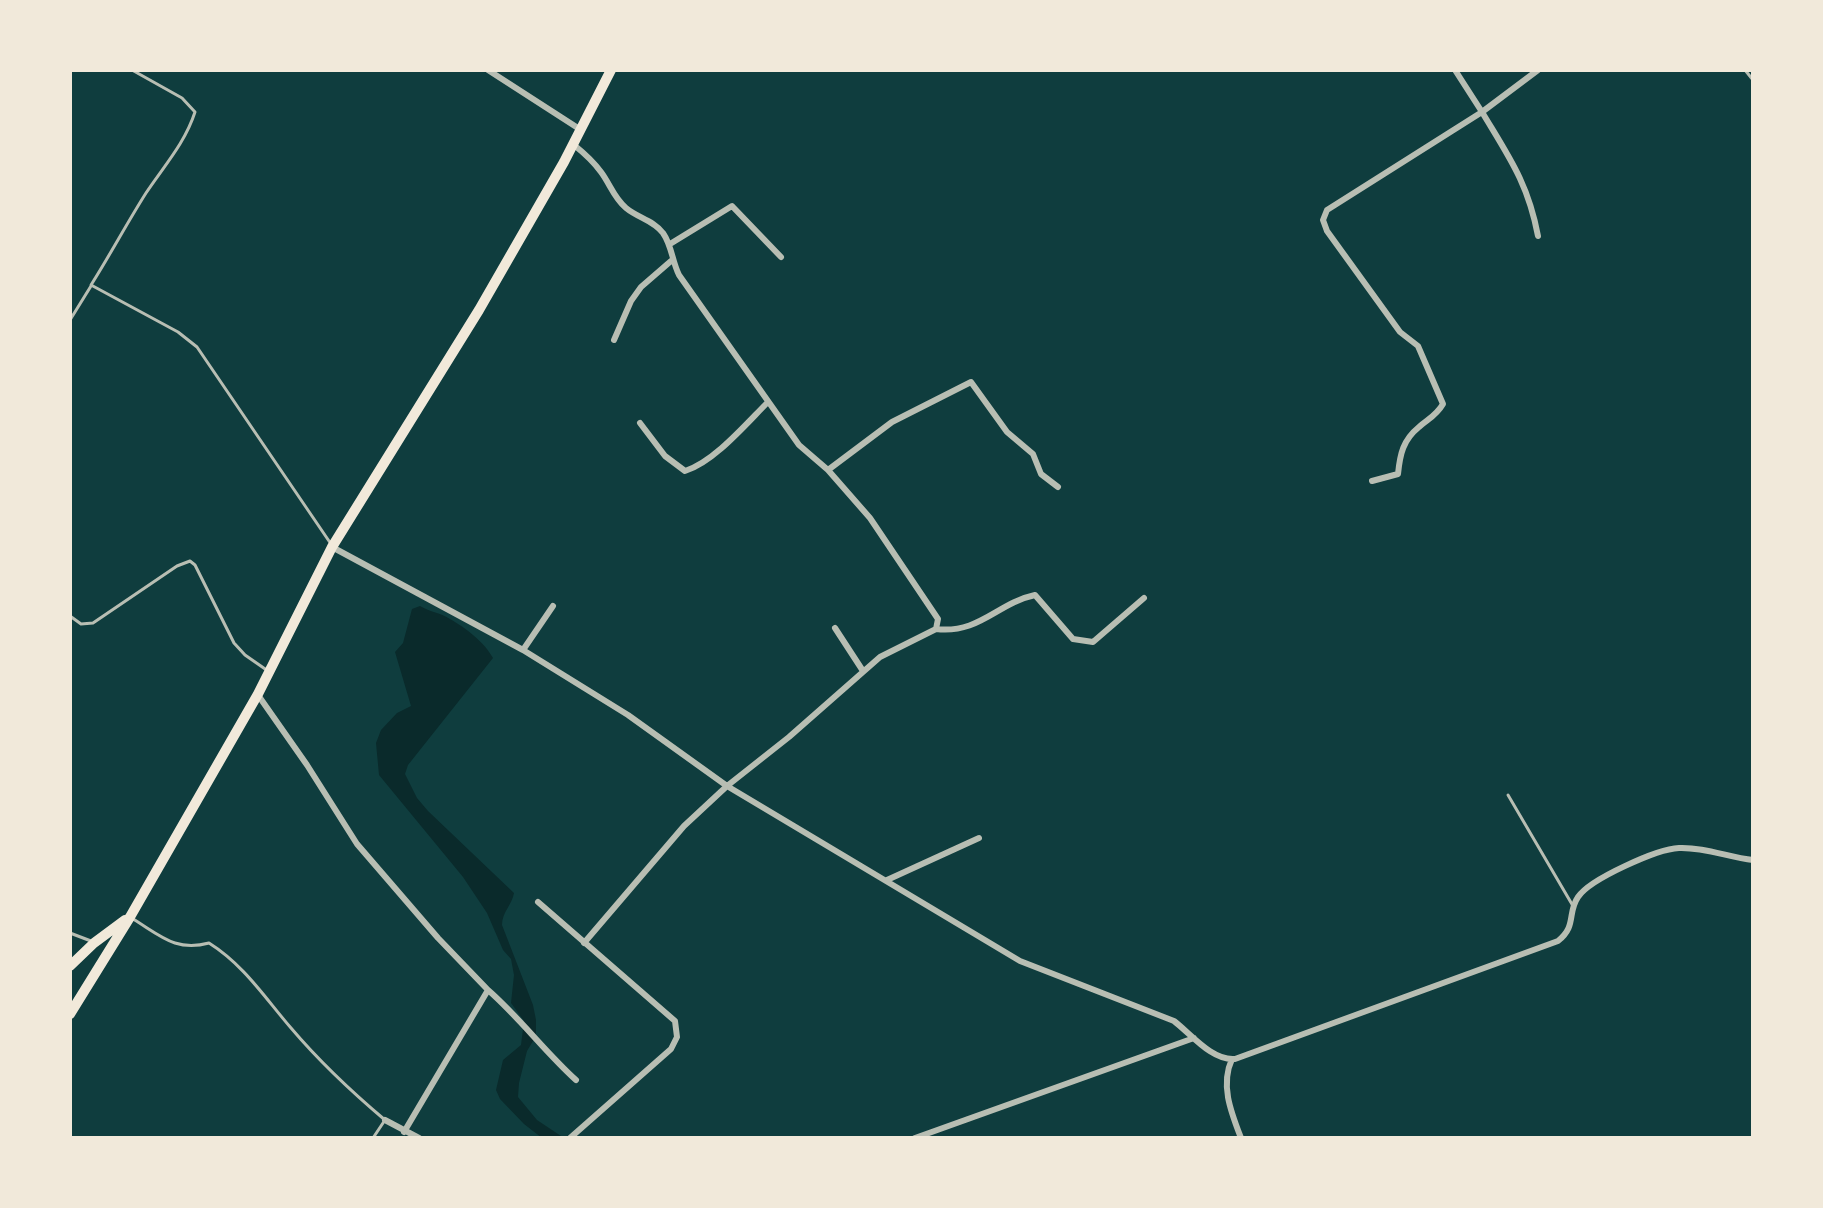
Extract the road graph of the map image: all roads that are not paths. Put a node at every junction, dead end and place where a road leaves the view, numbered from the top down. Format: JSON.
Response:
{"nodes":[{"id":1,"x":132,"y":70,"type":"edge"},
{"id":2,"x":488,"y":70,"type":"edge"},
{"id":3,"x":611,"y":70,"type":"edge"},
{"id":4,"x":1455,"y":70,"type":"edge"},
{"id":5,"x":1538,"y":70,"type":"edge"},
{"id":6,"x":1745,"y":70,"type":"edge"},
{"id":7,"x":1753,"y":80,"type":"edge"},
{"id":8,"x":1482,"y":112,"type":"junction"},
{"id":9,"x":581,"y":130,"type":"junction"},
{"id":10,"x":574,"y":145,"type":"junction"},
{"id":11,"x":1538,"y":236,"type":"dead end"},
{"id":12,"x":670,"y":244,"type":"junction"},
{"id":13,"x":781,"y":257,"type":"dead end"},
{"id":14,"x":671,"y":261,"type":"junction"},
{"id":15,"x":91,"y":285,"type":"junction"},
{"id":16,"x":70,"y":320,"type":"edge"},
{"id":17,"x":614,"y":340,"type":"dead end"},
{"id":18,"x":768,"y":402,"type":"junction"},
{"id":19,"x":640,"y":423,"type":"dead end"},
{"id":20,"x":828,"y":470,"type":"junction"},
{"id":21,"x":1372,"y":481,"type":"dead end"},
{"id":22,"x":1058,"y":487,"type":"dead end"},
{"id":23,"x":332,"y":547,"type":"junction"},
{"id":24,"x":1144,"y":598,"type":"dead end"},
{"id":25,"x":553,"y":606,"type":"dead end"},
{"id":26,"x":70,"y":616,"type":"edge"},
{"id":27,"x":835,"y":628,"type":"dead end"},
{"id":28,"x":936,"y":629,"type":"junction"},
{"id":29,"x":523,"y":650,"type":"junction"},
{"id":30,"x":863,"y":671,"type":"junction"},
{"id":31,"x":269,"y":672,"type":"junction"},
{"id":32,"x":258,"y":694,"type":"junction"},
{"id":33,"x":727,"y":786,"type":"junction"},
{"id":34,"x":1508,"y":795,"type":"dead end"},
{"id":35,"x":979,"y":838,"type":"dead end"},
{"id":36,"x":1753,"y":860,"type":"edge"},
{"id":37,"x":887,"y":880,"type":"junction"},
{"id":38,"x":538,"y":902,"type":"dead end"},
{"id":39,"x":1573,"y":906,"type":"junction"},
{"id":40,"x":130,"y":917,"type":"junction"},
{"id":41,"x":70,"y":933,"type":"edge"},
{"id":42,"x":94,"y":943,"type":"junction"},
{"id":43,"x":584,"y":943,"type":"junction"},
{"id":44,"x":70,"y":966,"type":"edge"},
{"id":45,"x":488,"y":990,"type":"junction"},
{"id":46,"x":70,"y":1014,"type":"edge"},
{"id":47,"x":1194,"y":1038,"type":"junction"},
{"id":48,"x":1232,"y":1059,"type":"junction"},
{"id":49,"x":576,"y":1080,"type":"dead end"},
{"id":50,"x":385,"y":1120,"type":"junction"},
{"id":51,"x":404,"y":1132,"type":"junction"},
{"id":52,"x":373,"y":1138,"type":"edge"},
{"id":53,"x":419,"y":1138,"type":"edge"},
{"id":54,"x":570,"y":1138,"type":"edge"},
{"id":55,"x":915,"y":1138,"type":"edge"},
{"id":56,"x":1241,"y":1138,"type":"edge"}],
"edges":[{"from":1,"to":15,"type":"lane"},
{"from":2,"to":9,"type":"street"},
{"from":3,"to":9,"type":"highway"},
{"from":4,"to":8,"type":"street"},
{"from":5,"to":8,"type":"street"},
{"from":6,"to":7,"type":"lane"},
{"from":8,"to":11,"type":"street"},
{"from":8,"to":21,"type":"street"},
{"from":9,"to":10,"type":"highway"},
{"from":10,"to":12,"type":"street"},
{"from":10,"to":23,"type":"highway"},
{"from":12,"to":13,"type":"street"},
{"from":12,"to":14,"type":"street"},
{"from":14,"to":17,"type":"street"},
{"from":14,"to":18,"type":"street"},
{"from":15,"to":16,"type":"lane"},
{"from":15,"to":23,"type":"lane"},
{"from":18,"to":19,"type":"street"},
{"from":18,"to":20,"type":"street"},
{"from":20,"to":22,"type":"street"},
{"from":20,"to":28,"type":"street"},
{"from":23,"to":29,"type":"street"},
{"from":23,"to":31,"type":"highway"},
{"from":24,"to":28,"type":"street"},
{"from":25,"to":29,"type":"street"},
{"from":26,"to":31,"type":"lane"},
{"from":27,"to":30,"type":"street"},
{"from":28,"to":30,"type":"street"},
{"from":29,"to":33,"type":"street"},
{"from":30,"to":33,"type":"street"},
{"from":31,"to":32,"type":"highway"},
{"from":32,"to":40,"type":"highway"},
{"from":32,"to":45,"type":"street"},
{"from":33,"to":37,"type":"street"},
{"from":33,"to":43,"type":"street"},
{"from":34,"to":39,"type":"lane"},
{"from":35,"to":37,"type":"street"},
{"from":36,"to":39,"type":"street"},
{"from":37,"to":47,"type":"street"},
{"from":38,"to":43,"type":"street"},
{"from":39,"to":48,"type":"street"},
{"from":40,"to":42,"type":"highway"},
{"from":40,"to":46,"type":"highway"},
{"from":40,"to":50,"type":"lane"},
{"from":41,"to":42,"type":"lane"},
{"from":42,"to":44,"type":"highway"},
{"from":43,"to":54,"type":"street"},
{"from":45,"to":49,"type":"street"},
{"from":45,"to":51,"type":"street"},
{"from":47,"to":48,"type":"street"},
{"from":47,"to":55,"type":"street"},
{"from":48,"to":56,"type":"street"},
{"from":50,"to":51,"type":"street"},
{"from":50,"to":52,"type":"lane"},
{"from":51,"to":53,"type":"street"}]}
